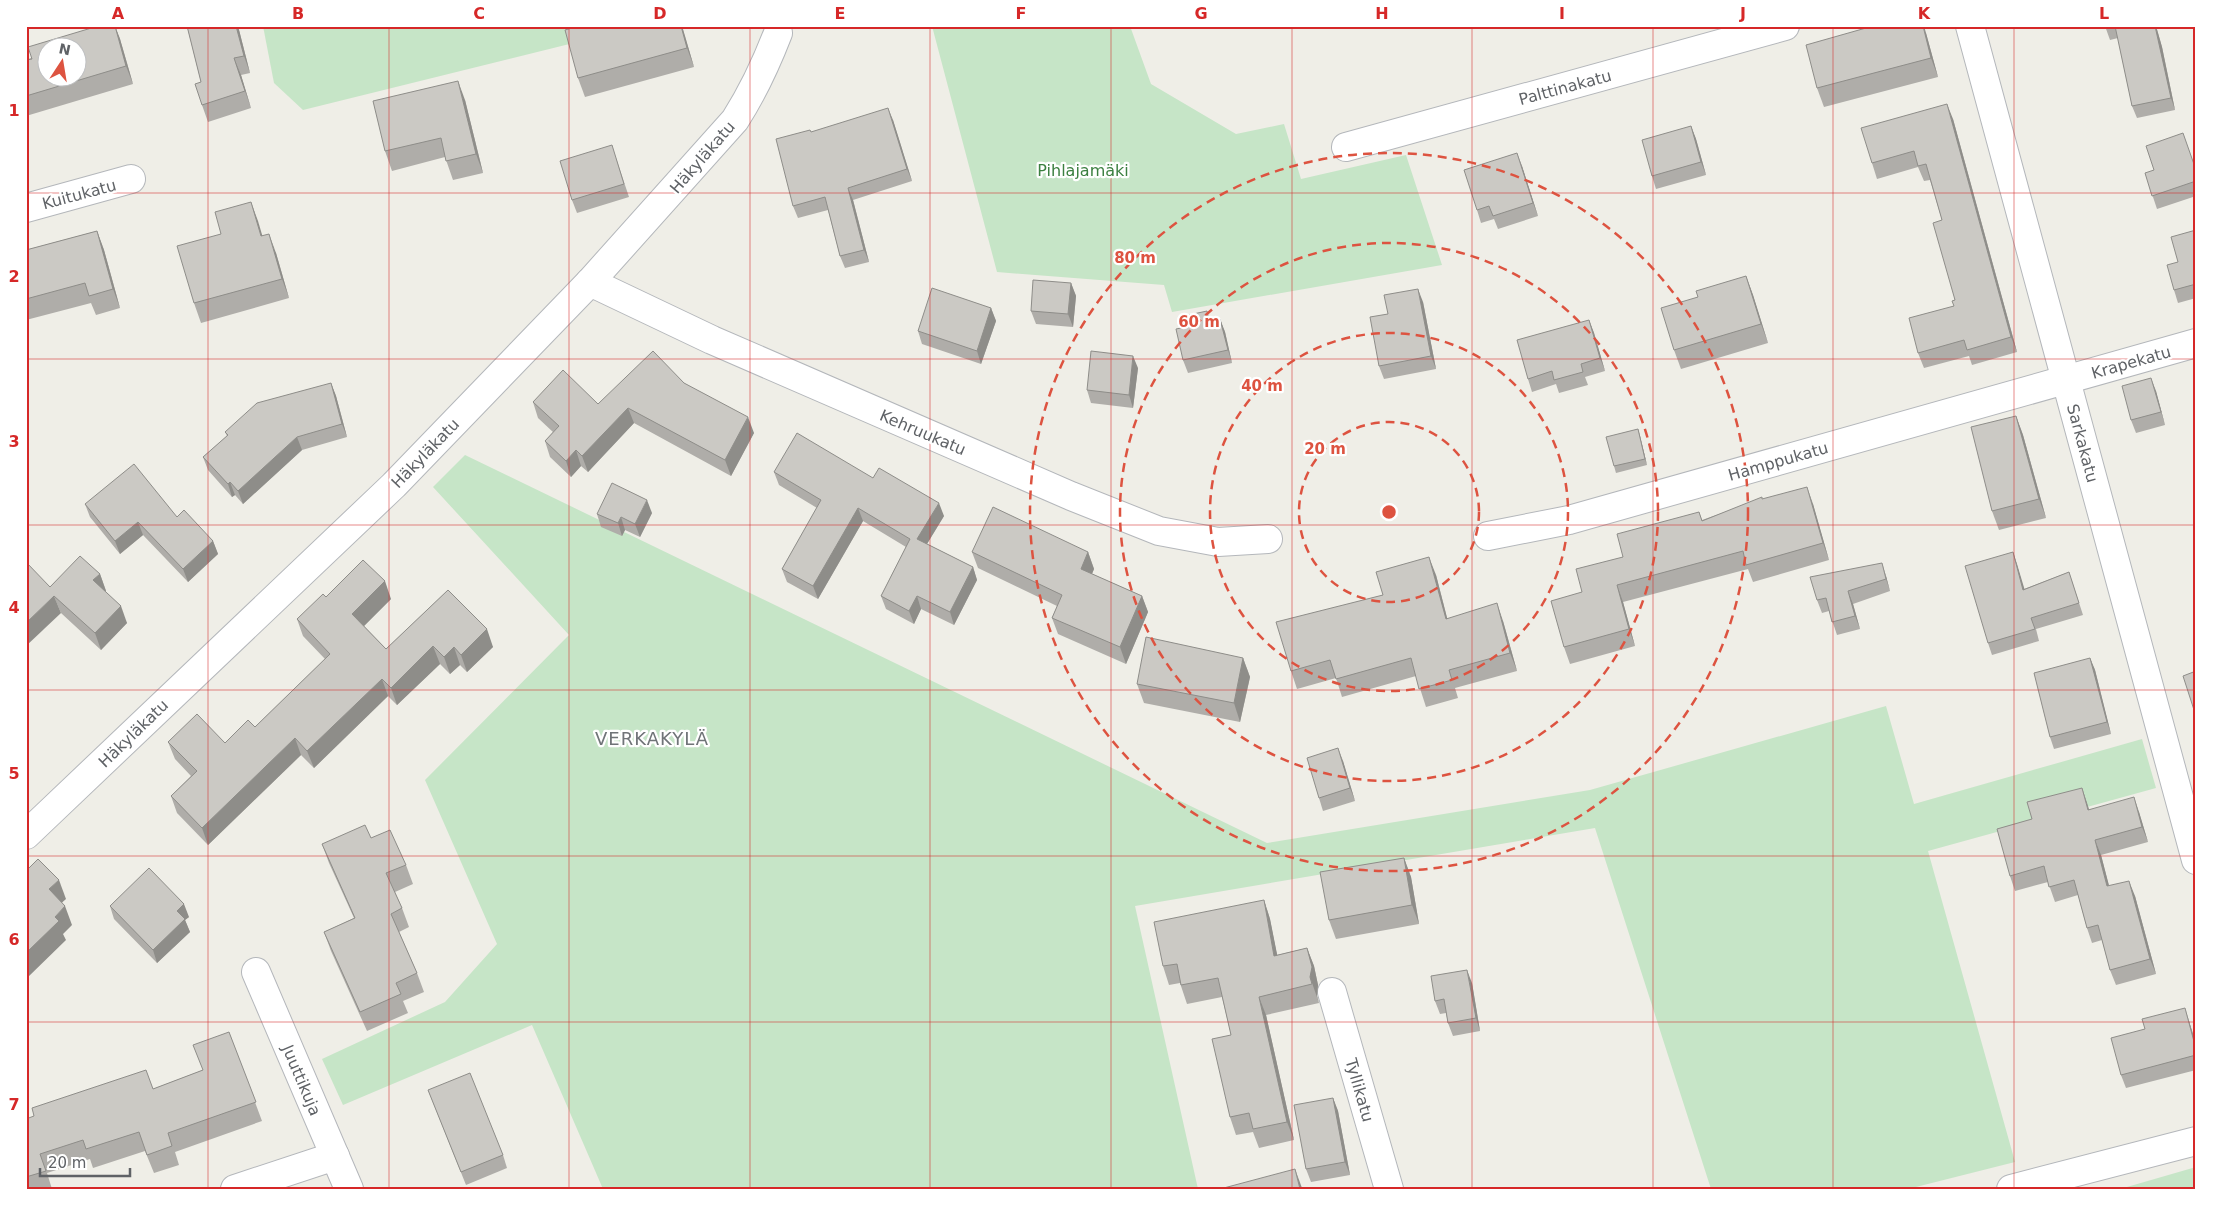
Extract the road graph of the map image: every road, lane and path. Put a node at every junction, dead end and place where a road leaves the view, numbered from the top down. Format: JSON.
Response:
{"nodes":[{"id":1,"x":1785,"y":26,"type":"edge"},
{"id":2,"x":1970,"y":26,"type":"edge"},
{"id":3,"x":778,"y":33,"type":"dead end"},
{"id":4,"x":1346,"y":147,"type":"dead end"},
{"id":5,"x":132,"y":179,"type":"dead end"},
{"id":6,"x":26,"y":208,"type":"edge"},
{"id":7,"x":590,"y":282,"type":"junction"},
{"id":8,"x":2196,"y":343,"type":"edge"},
{"id":9,"x":2066,"y":380,"type":"junction"},
{"id":10,"x":1488,"y":536,"type":"dead end"},
{"id":11,"x":1268,"y":539,"type":"dead end"},
{"id":12,"x":26,"y":835,"type":"edge"},
{"id":13,"x":2196,"y":860,"type":"edge"},
{"id":14,"x":256,"y":972,"type":"dead end"},
{"id":15,"x":1332,"y":992,"type":"dead end"},
{"id":16,"x":2196,"y":1141,"type":"edge"},
{"id":17,"x":335,"y":1156,"type":"junction"},
{"id":18,"x":235,"y":1189,"type":"edge"},
{"id":19,"x":349,"y":1189,"type":"edge"},
{"id":20,"x":1389,"y":1189,"type":"edge"},
{"id":21,"x":2011,"y":1189,"type":"edge"}],
"edges":[{"from":1,"to":4,"type":"street","name":"Palttinakatu"},
{"from":2,"to":9,"type":"street","name":"Sarkakatu"},
{"from":3,"to":7,"type":"street","name":"Häkyläkatu"},
{"from":5,"to":6,"type":"street","name":"Kuitukatu"},
{"from":7,"to":11,"type":"street","name":"Kehruukatu"},
{"from":7,"to":12,"type":"street","name":"Häkyläkatu"},
{"from":8,"to":9,"type":"street","name":"Krapekatu"},
{"from":9,"to":10,"type":"street","name":"Hamppukatu"},
{"from":9,"to":13,"type":"street","name":"Sarkakatu"},
{"from":14,"to":17,"type":"street","name":"Juuttikuja"},
{"from":15,"to":20,"type":"street","name":"Tyllikatu"},
{"from":16,"to":21,"type":"street"},
{"from":17,"to":18,"type":"street"},
{"from":17,"to":19,"type":"street","name":"Juuttikuja"}]}
